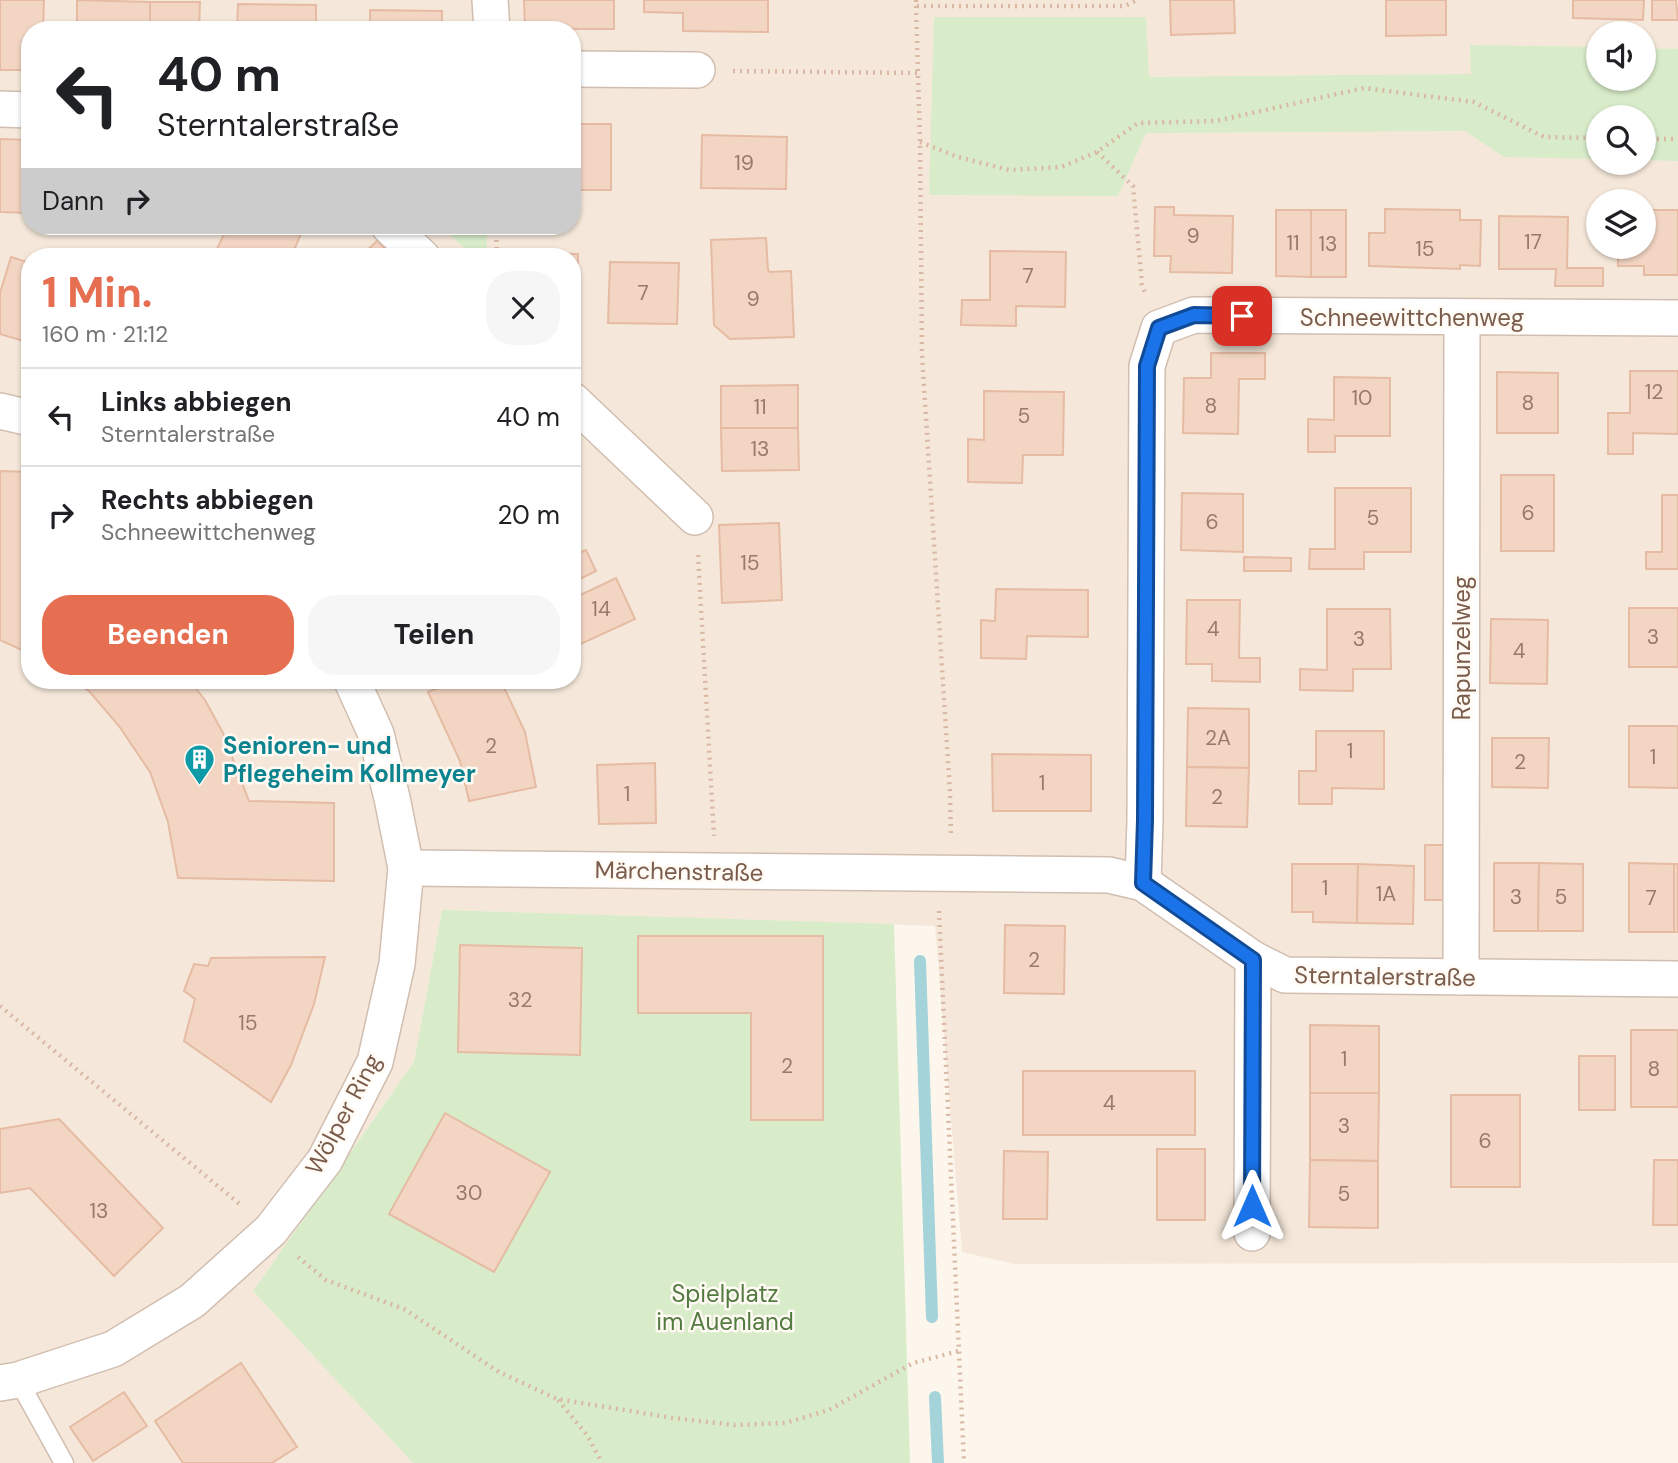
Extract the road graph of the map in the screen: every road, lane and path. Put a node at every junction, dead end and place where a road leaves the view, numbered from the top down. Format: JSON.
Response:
{"nodes":[{"id":1,"x":490,"y":0,"type":"edge"},
{"id":2,"x":1137,"y":0,"type":"edge"},
{"id":3,"x":916,"y":3,"type":"edge"},
{"id":4,"x":491,"y":21,"type":"edge"},
{"id":5,"x":581,"y":69,"type":"edge"},
{"id":6,"x":697,"y":70,"type":"joint"},
{"id":7,"x":917,"y":73,"type":"junction"},
{"id":8,"x":0,"y":109,"type":"edge"},
{"id":9,"x":21,"y":110,"type":"edge"},
{"id":10,"x":1586,"y":138,"type":"edge"},
{"id":11,"x":1656,"y":139,"type":"edge"},
{"id":12,"x":1678,"y":139,"type":"edge"},
{"id":13,"x":920,"y":142,"type":"junction"},
{"id":14,"x":1097,"y":152,"type":"junction"},
{"id":15,"x":399,"y":235,"type":"edge"},
{"id":16,"x":412,"y":248,"type":"edge"},
{"id":17,"x":1462,"y":318,"type":"junction"},
{"id":18,"x":1678,"y":318,"type":"edge"},
{"id":19,"x":1159,"y":328,"type":"junction"},
{"id":20,"x":581,"y":409,"type":"edge"},
{"id":21,"x":0,"y":411,"type":"edge"},
{"id":22,"x":21,"y":416,"type":"edge"},
{"id":23,"x":695,"y":517,"type":"joint"},
{"id":24,"x":356,"y":689,"type":"edge"},
{"id":25,"x":406,"y":868,"type":"junction"},
{"id":26,"x":716,"y":872,"type":"junction"},
{"id":27,"x":945,"y":873,"type":"junction"},
{"id":28,"x":1143,"y":883,"type":"junction"},
{"id":29,"x":1253,"y":960,"type":"junction"},
{"id":30,"x":1461,"y":977,"type":"junction"},
{"id":31,"x":1678,"y":979,"type":"edge"},
{"id":32,"x":0,"y":1006,"type":"edge"},
{"id":33,"x":271,"y":1230,"type":"junction"},
{"id":34,"x":1252,"y":1233,"type":"dead end"},
{"id":35,"x":959,"y":1351,"type":"junction"},
{"id":36,"x":9,"y":1382,"type":"edge"},
{"id":37,"x":557,"y":1399,"type":"junction"},
{"id":38,"x":64,"y":1463,"type":"edge"},
{"id":39,"x":602,"y":1463,"type":"edge"},
{"id":40,"x":964,"y":1463,"type":"edge"}],
"edges":[{"from":1,"to":4,"type":"street"},
{"from":2,"to":3,"type":"path"},
{"from":3,"to":7,"type":"path"},
{"from":5,"to":6,"type":"street"},
{"from":6,"to":7,"type":"path"},
{"from":7,"to":13,"type":"path"},
{"from":8,"to":9,"type":"street"},
{"from":10,"to":14,"type":"path"},
{"from":11,"to":12,"type":"path"},
{"from":13,"to":14,"type":"path"},
{"from":13,"to":27,"type":"path"},
{"from":14,"to":19,"type":"path"},
{"from":15,"to":16,"type":"street"},
{"from":17,"to":18,"type":"street","name":"Schneewittchenweg"},
{"from":17,"to":19,"type":"street","name":"Schneewittchenweg"},
{"from":17,"to":30,"type":"street","name":"Rapunzelweg"},
{"from":19,"to":28,"type":"street"},
{"from":20,"to":23,"type":"street"},
{"from":21,"to":22,"type":"street"},
{"from":23,"to":26,"type":"path"},
{"from":24,"to":25,"type":"street","name":"Wölper Ring"},
{"from":25,"to":26,"type":"street","name":"Märchenstraße"},
{"from":25,"to":33,"type":"street","name":"Wölper Ring"},
{"from":26,"to":27,"type":"street","name":"Märchenstraße"},
{"from":27,"to":28,"type":"street","name":"Sterntalerstraße"},
{"from":27,"to":35,"type":"path"},
{"from":28,"to":29,"type":"street","name":"Sterntalerstraße"},
{"from":29,"to":30,"type":"street","name":"Sterntalerstraße"},
{"from":29,"to":34,"type":"street"},
{"from":30,"to":31,"type":"street","name":"Sterntalerstraße"},
{"from":32,"to":33,"type":"path"},
{"from":33,"to":36,"type":"street","name":"Wölper Ring"},
{"from":33,"to":37,"type":"path"},
{"from":35,"to":37,"type":"path"},
{"from":35,"to":40,"type":"path"},
{"from":36,"to":38,"type":"lane"},
{"from":37,"to":39,"type":"path"}]}
